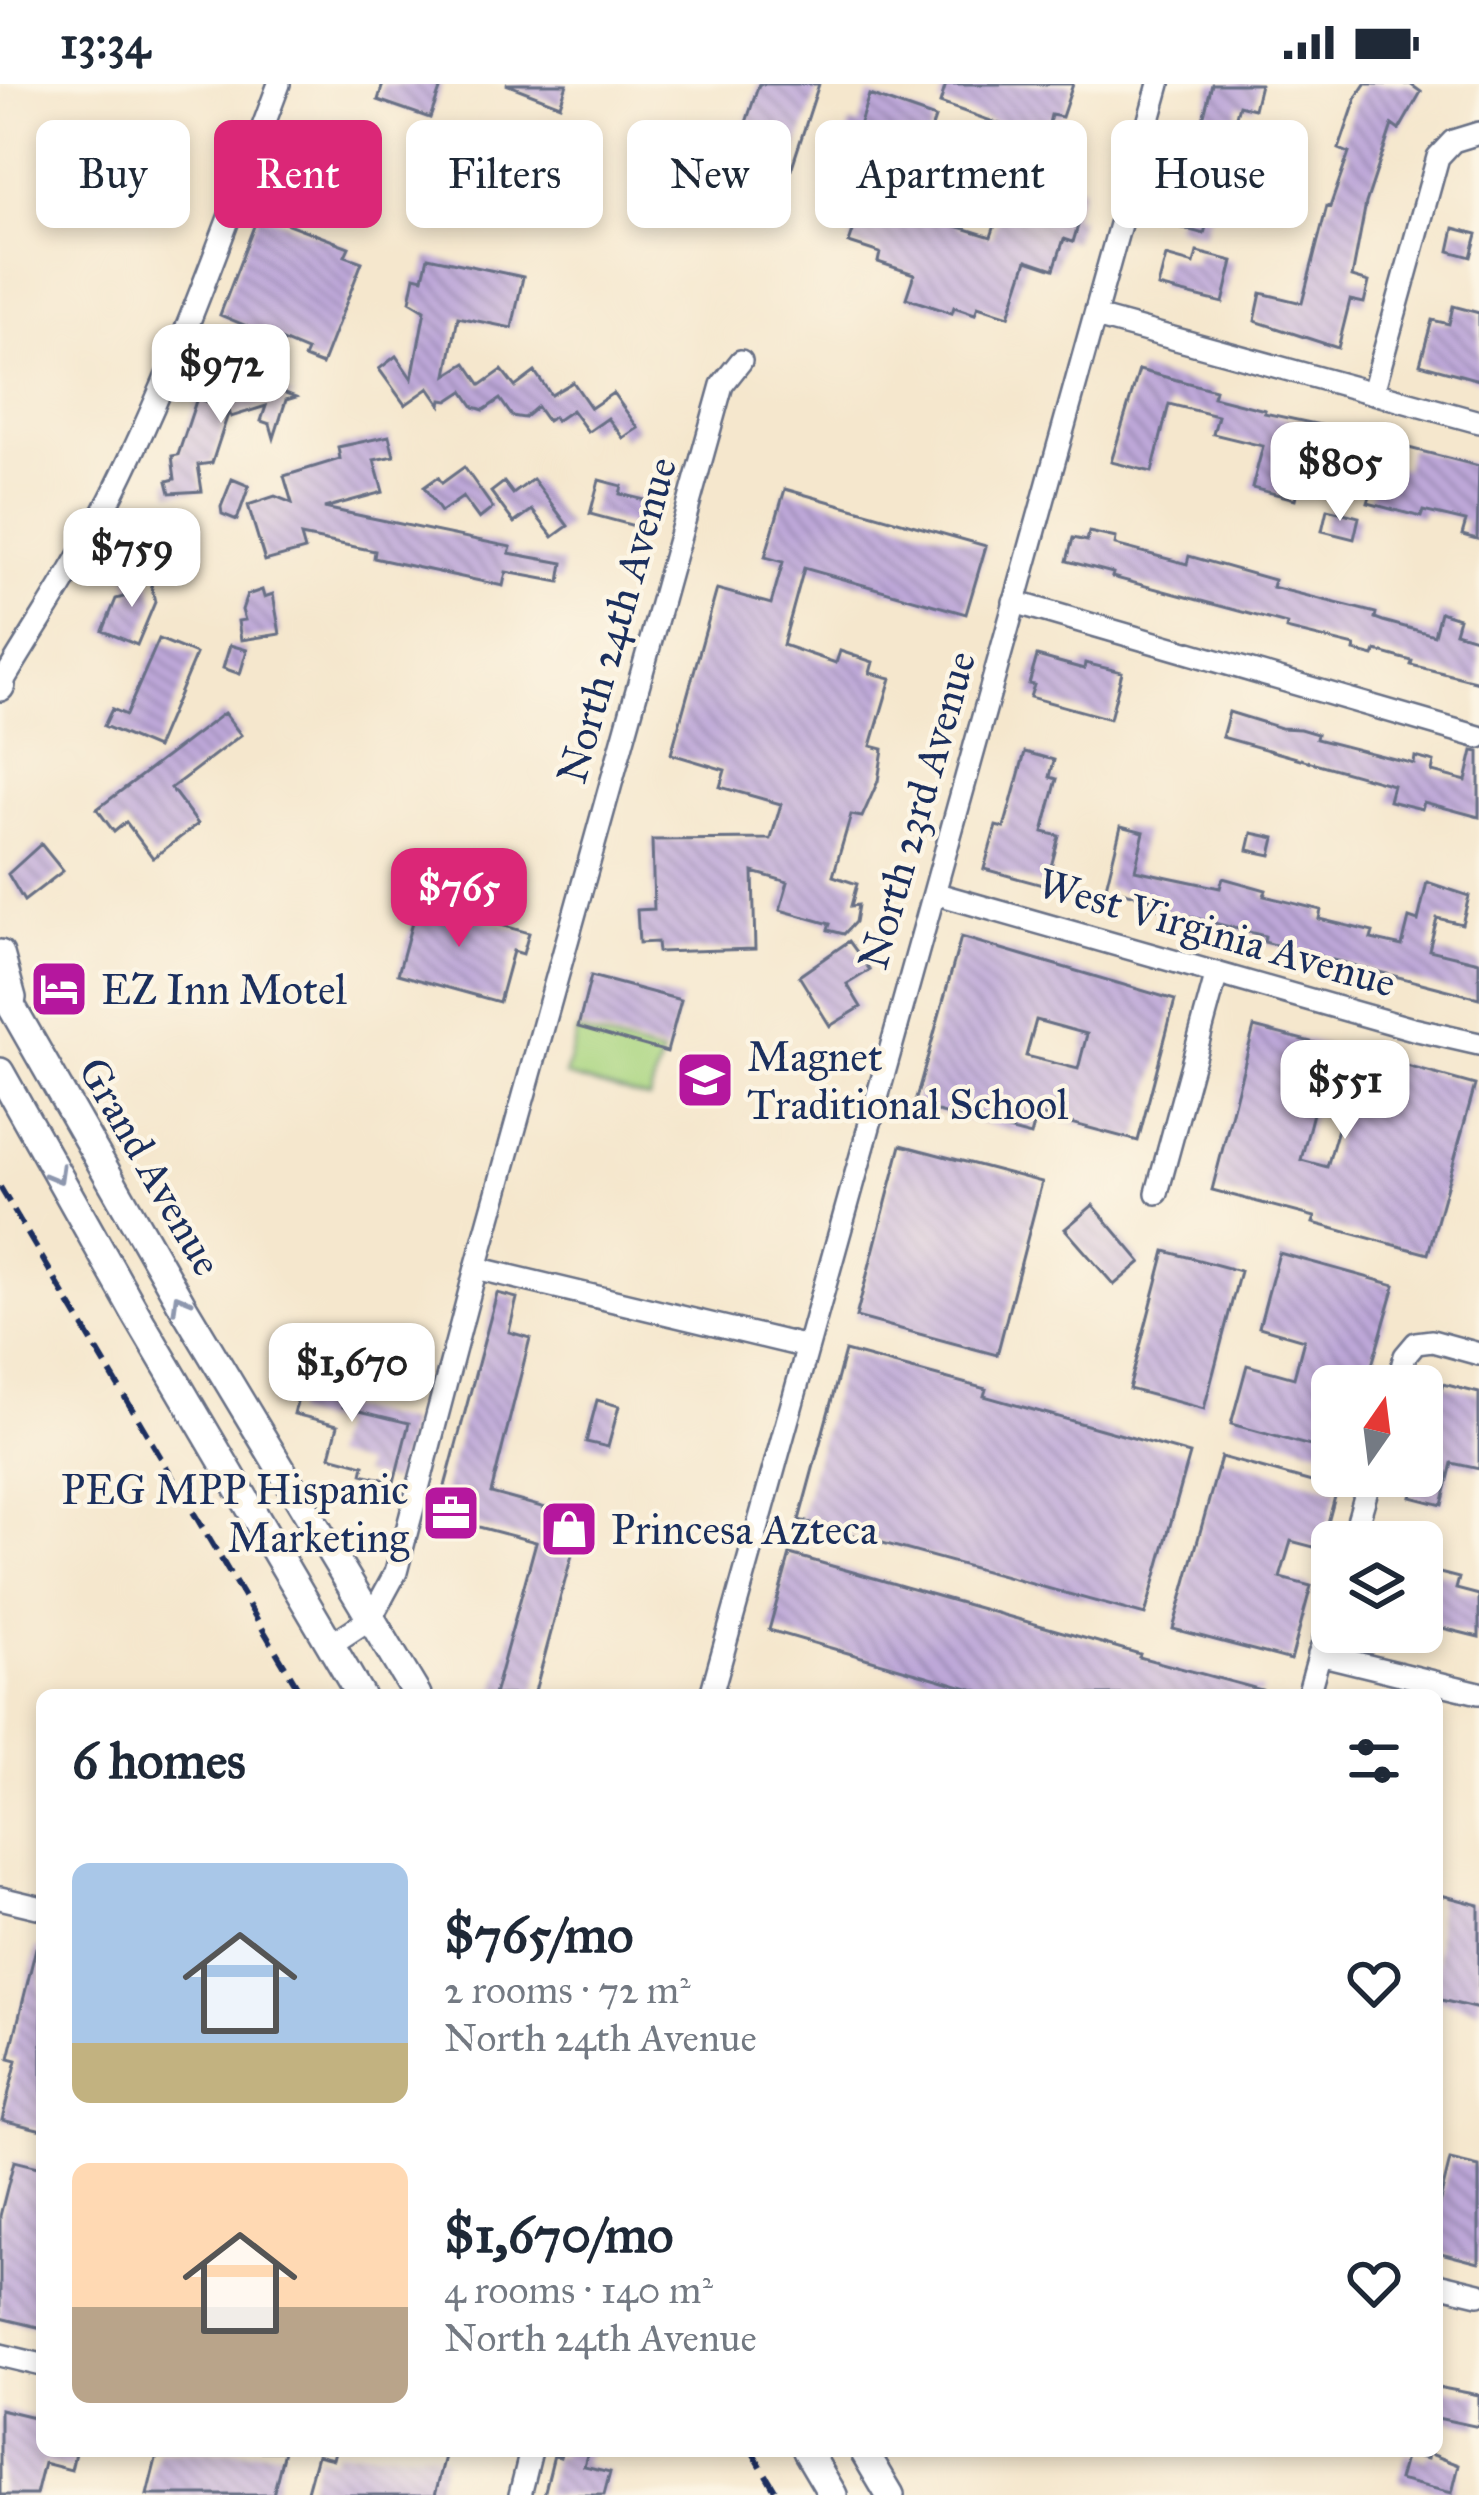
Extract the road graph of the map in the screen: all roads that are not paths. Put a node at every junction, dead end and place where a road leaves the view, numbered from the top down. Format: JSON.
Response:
{"nodes":[{"id":1,"x":279,"y":84,"type":"edge"},
{"id":2,"x":1159,"y":84,"type":"edge"},
{"id":3,"x":1479,"y":133,"type":"edge"},
{"id":4,"x":1096,"y":316,"type":"junction"},
{"id":5,"x":741,"y":361,"type":"dead end"},
{"id":6,"x":1372,"y":392,"type":"junction"},
{"id":7,"x":1479,"y":422,"type":"edge"},
{"id":8,"x":1014,"y":602,"type":"junction"},
{"id":9,"x":0,"y":686,"type":"edge"},
{"id":10,"x":1479,"y":736,"type":"edge"},
{"id":11,"x":934,"y":893,"type":"junction"},
{"id":12,"x":0,"y":954,"type":"edge"},
{"id":13,"x":1217,"y":974,"type":"junction"},
{"id":14,"x":0,"y":986,"type":"edge"},
{"id":15,"x":16,"y":1014,"type":"junction"},
{"id":16,"x":1479,"y":1044,"type":"edge"},
{"id":17,"x":0,"y":1072,"type":"edge"},
{"id":18,"x":1157,"y":1193,"type":"dead end"},
{"id":19,"x":476,"y":1268,"type":"junction"},
{"id":20,"x":807,"y":1347,"type":"junction"},
{"id":21,"x":1479,"y":1354,"type":"edge"},
{"id":22,"x":1403,"y":1365,"type":"edge"},
{"id":23,"x":371,"y":1618,"type":"junction"},
{"id":24,"x":330,"y":1645,"type":"junction"},
{"id":25,"x":1319,"y":1654,"type":"joint"},
{"id":26,"x":356,"y":1689,"type":"edge"},
{"id":27,"x":413,"y":1689,"type":"edge"},
{"id":28,"x":713,"y":1689,"type":"edge"},
{"id":29,"x":1310,"y":1689,"type":"edge"},
{"id":30,"x":1479,"y":1693,"type":"edge"},
{"id":31,"x":0,"y":1898,"type":"edge"},
{"id":32,"x":36,"y":1907,"type":"edge"},
{"id":33,"x":1443,"y":2285,"type":"edge"},
{"id":34,"x":1479,"y":2294,"type":"edge"},
{"id":35,"x":0,"y":2355,"type":"edge"},
{"id":36,"x":36,"y":2364,"type":"edge"},
{"id":37,"x":530,"y":2457,"type":"edge"},
{"id":38,"x":811,"y":2457,"type":"edge"},
{"id":39,"x":867,"y":2457,"type":"edge"},
{"id":40,"x":888,"y":2494,"type":"edge"},
{"id":41,"x":520,"y":2495,"type":"edge"},
{"id":42,"x":833,"y":2495,"type":"edge"}],
"edges":[{"from":1,"to":9,"type":"street"},
{"from":2,"to":4,"type":"street","name":"North 23rd Avenue"},
{"from":3,"to":6,"type":"street"},
{"from":4,"to":6,"type":"street"},
{"from":4,"to":8,"type":"street","name":"North 23rd Avenue"},
{"from":5,"to":19,"type":"street","name":"North 24th Avenue"},
{"from":6,"to":7,"type":"street"},
{"from":8,"to":10,"type":"street"},
{"from":8,"to":11,"type":"street","name":"North 23rd Avenue"},
{"from":11,"to":13,"type":"street","name":"West Virginia Avenue"},
{"from":11,"to":20,"type":"street","name":"North 23rd Avenue"},
{"from":12,"to":15,"type":"main road"},
{"from":13,"to":16,"type":"street","name":"West Virginia Avenue"},
{"from":13,"to":18,"type":"street"},
{"from":14,"to":15,"type":"main road","name":"Grand Avenue"},
{"from":23,"to":15,"type":"main road","name":"Grand Avenue","one_way":true},
{"from":17,"to":24,"type":"main road","name":"Grand Avenue","one_way":true},
{"from":19,"to":20,"type":"street"},
{"from":19,"to":23,"type":"street","name":"North 24th Avenue"},
{"from":20,"to":28,"type":"street","name":"North 23rd Avenue"},
{"from":21,"to":22,"type":"street"},
{"from":23,"to":24,"type":"street","name":"North 24th Avenue"},
{"from":23,"to":27,"type":"main road","name":"Grand Avenue"},
{"from":24,"to":26,"type":"main road","name":"Grand Avenue"},
{"from":25,"to":29,"type":"street"},
{"from":25,"to":30,"type":"street"},
{"from":31,"to":32,"type":"street"},
{"from":33,"to":34,"type":"street"},
{"from":35,"to":36,"type":"street"},
{"from":37,"to":41,"type":"street"},
{"from":38,"to":42,"type":"main road"},
{"from":39,"to":40,"type":"main road"}]}
